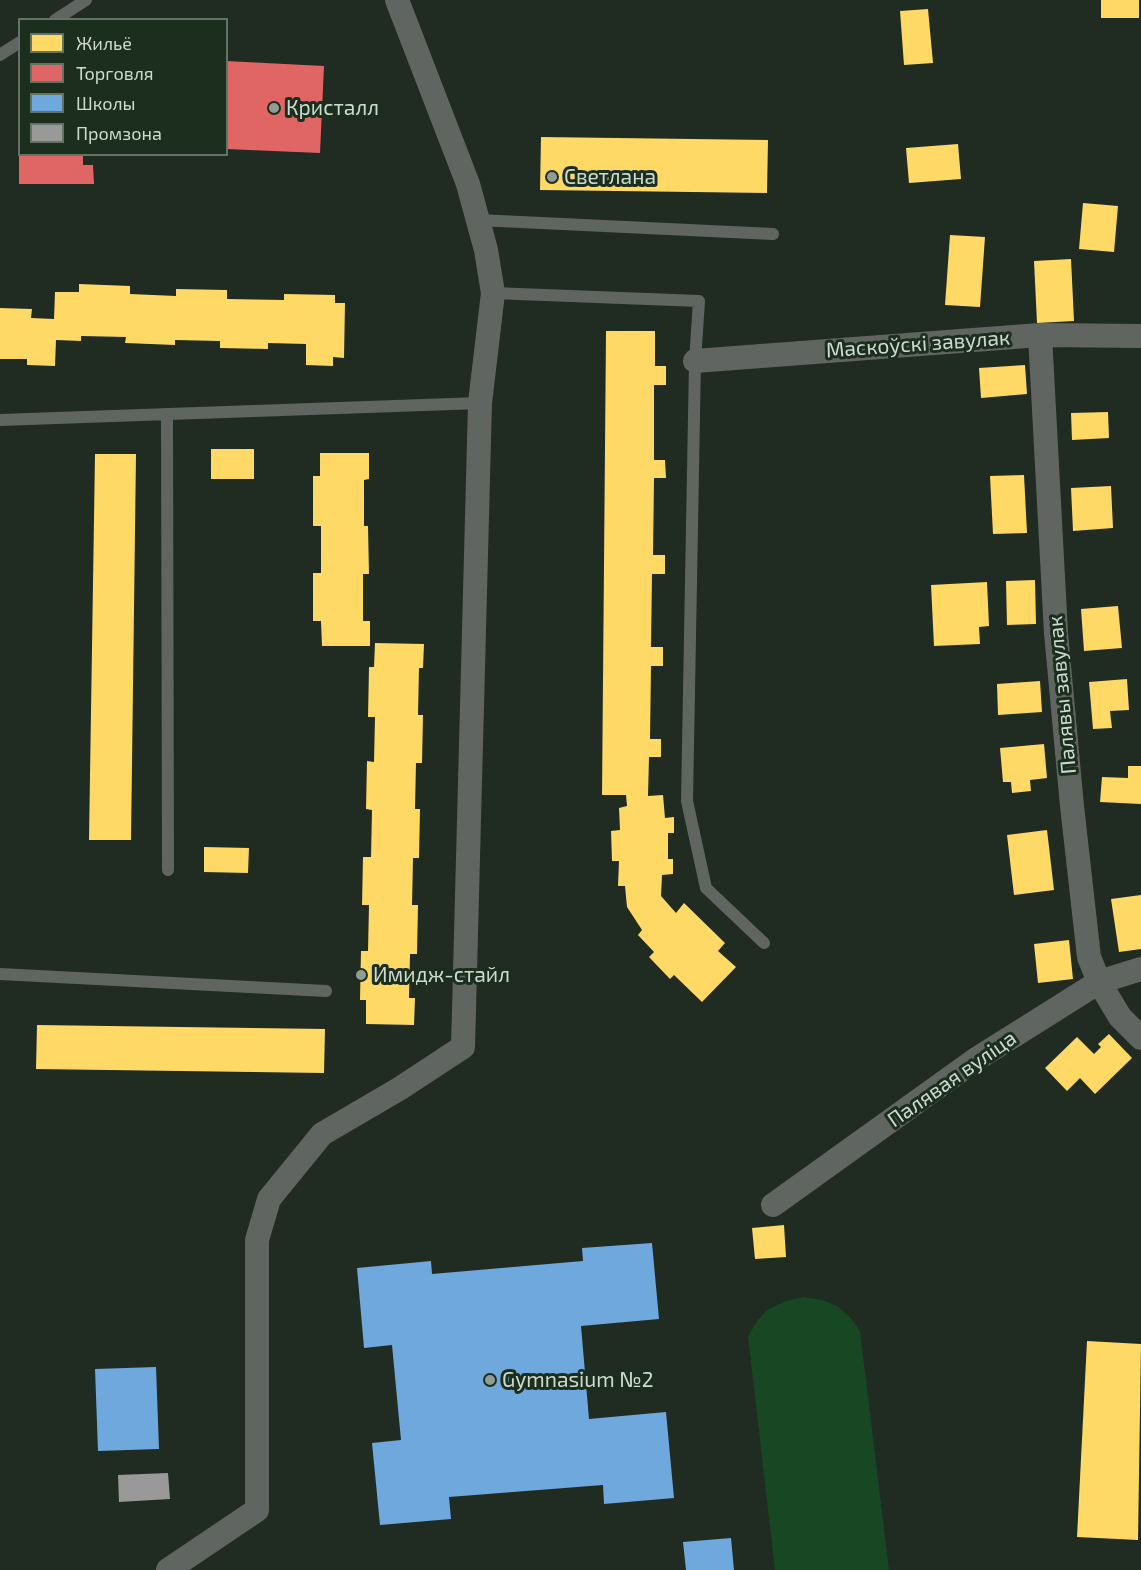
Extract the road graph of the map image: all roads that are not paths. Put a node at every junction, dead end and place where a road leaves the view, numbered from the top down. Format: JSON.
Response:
{"nodes":[{"id":1,"x":86,"y":0,"type":"edge"},
{"id":2,"x":398,"y":0,"type":"edge"},
{"id":3,"x":58,"y":18,"type":"edge"},
{"id":4,"x":18,"y":43,"type":"edge"},
{"id":5,"x":0,"y":55,"type":"edge"},
{"id":6,"x":478,"y":220,"type":"junction"},
{"id":7,"x":773,"y":234,"type":"dead end"},
{"id":8,"x":492,"y":293,"type":"junction"},
{"id":9,"x":1040,"y":334,"type":"junction"},
{"id":10,"x":1141,"y":336,"type":"edge"},
{"id":11,"x":695,"y":361,"type":"junction"},
{"id":12,"x":480,"y":403,"type":"junction"},
{"id":13,"x":167,"y":414,"type":"junction"},
{"id":14,"x":0,"y":420,"type":"edge"},
{"id":15,"x":168,"y":870,"type":"dead end"},
{"id":16,"x":764,"y":943,"type":"dead end"},
{"id":17,"x":1141,"y":969,"type":"edge"},
{"id":18,"x":0,"y":974,"type":"edge"},
{"id":19,"x":1099,"y":982,"type":"junction"},
{"id":20,"x":326,"y":991,"type":"dead end"},
{"id":21,"x":1141,"y":1038,"type":"edge"},
{"id":22,"x":773,"y":1205,"type":"dead end"},
{"id":23,"x":168,"y":1570,"type":"edge"}],
"edges":[{"from":1,"to":3,"type":"lane"},
{"from":2,"to":6,"type":"street"},
{"from":4,"to":5,"type":"lane"},
{"from":6,"to":7,"type":"lane"},
{"from":6,"to":8,"type":"street"},
{"from":8,"to":11,"type":"lane"},
{"from":8,"to":12,"type":"street"},
{"from":9,"to":10,"type":"street","name":"Маскоўскі завулак"},
{"from":9,"to":11,"type":"street","name":"Маскоўскі завулак"},
{"from":9,"to":19,"type":"street","name":"Палявы завулак"},
{"from":11,"to":16,"type":"lane"},
{"from":12,"to":13,"type":"lane"},
{"from":12,"to":23,"type":"street"},
{"from":13,"to":14,"type":"lane"},
{"from":13,"to":15,"type":"lane"},
{"from":17,"to":19,"type":"street","name":"Палявая вуліца"},
{"from":18,"to":20,"type":"lane"},
{"from":19,"to":21,"type":"street","name":"Палявы завулак"},
{"from":19,"to":22,"type":"street","name":"Палявая вуліца"}]}
